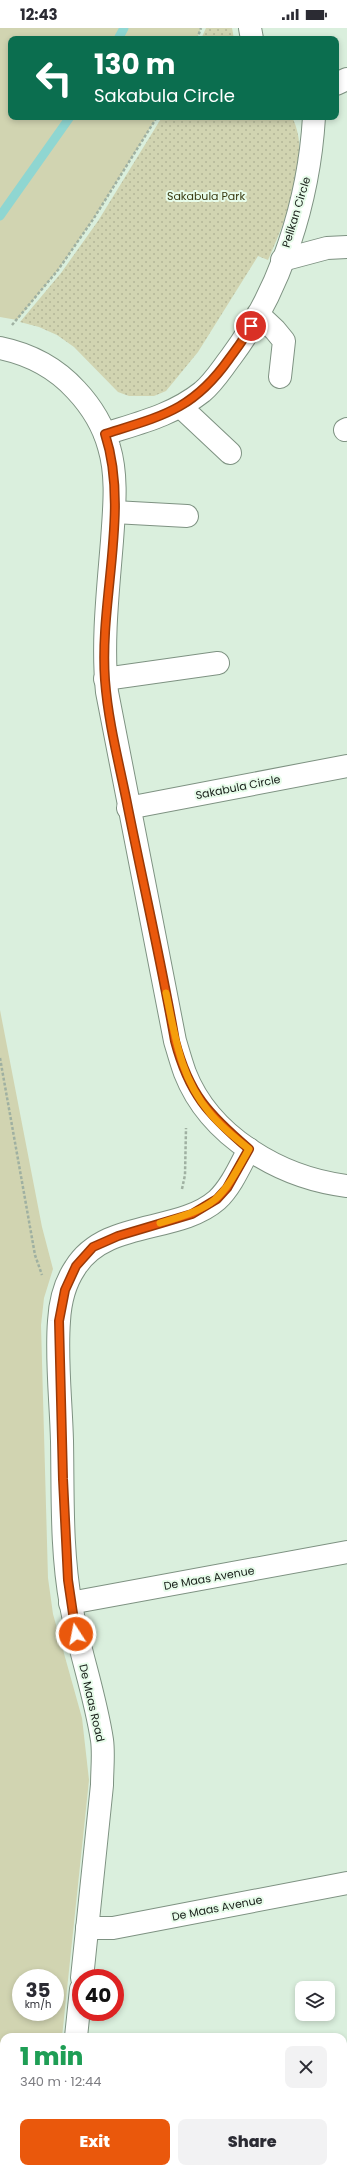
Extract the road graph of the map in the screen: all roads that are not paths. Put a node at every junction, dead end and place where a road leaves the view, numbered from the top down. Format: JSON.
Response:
{"nodes":[{"id":1,"x":314,"y":120,"type":"edge"},
{"id":2,"x":347,"y":247,"type":"edge"},
{"id":3,"x":282,"y":260,"type":"junction"},
{"id":4,"x":258,"y":314,"type":"junction"},
{"id":5,"x":0,"y":348,"type":"edge"},
{"id":6,"x":280,"y":377,"type":"dead end"},
{"id":7,"x":181,"y":407,"type":"junction"},
{"id":8,"x":105,"y":434,"type":"junction"},
{"id":9,"x":230,"y":453,"type":"dead end"},
{"id":10,"x":114,"y":512,"type":"junction"},
{"id":11,"x":187,"y":516,"type":"dead end"},
{"id":12,"x":218,"y":663,"type":"dead end"},
{"id":13,"x":105,"y":679,"type":"junction"},
{"id":14,"x":347,"y":766,"type":"edge"},
{"id":15,"x":128,"y":808,"type":"junction"},
{"id":16,"x":249,"y":1149,"type":"junction"},
{"id":17,"x":347,"y":1186,"type":"edge"},
{"id":18,"x":347,"y":1552,"type":"edge"},
{"id":19,"x":70,"y":1603,"type":"junction"},
{"id":20,"x":347,"y":1883,"type":"edge"},
{"id":21,"x":87,"y":1928,"type":"junction"},
{"id":22,"x":83,"y":1969,"type":"edge"},
{"id":23,"x":78,"y":2021,"type":"edge"},
{"id":24,"x":76,"y":2033,"type":"edge"}],
"edges":[{"from":1,"to":3,"type":"street","name":"Pelikan Circle"},
{"from":2,"to":3,"type":"street"},
{"from":3,"to":4,"type":"street"},
{"from":4,"to":6,"type":"street"},
{"from":4,"to":7,"type":"street"},
{"from":5,"to":8,"type":"street"},
{"from":7,"to":8,"type":"street"},
{"from":7,"to":9,"type":"street"},
{"from":8,"to":10,"type":"street"},
{"from":10,"to":11,"type":"street"},
{"from":10,"to":13,"type":"street"},
{"from":12,"to":13,"type":"street"},
{"from":13,"to":15,"type":"street"},
{"from":14,"to":15,"type":"street","name":"Sakabula Circle"},
{"from":15,"to":16,"type":"street"},
{"from":16,"to":17,"type":"street"},
{"from":16,"to":19,"type":"street","name":"De Maas Road"},
{"from":18,"to":19,"type":"street","name":"De Maas Avenue"},
{"from":19,"to":21,"type":"street","name":"De Maas Road"},
{"from":20,"to":21,"type":"street","name":"De Maas Avenue"},
{"from":21,"to":22,"type":"street","name":"De Maas Road"},
{"from":23,"to":24,"type":"street"}]}
